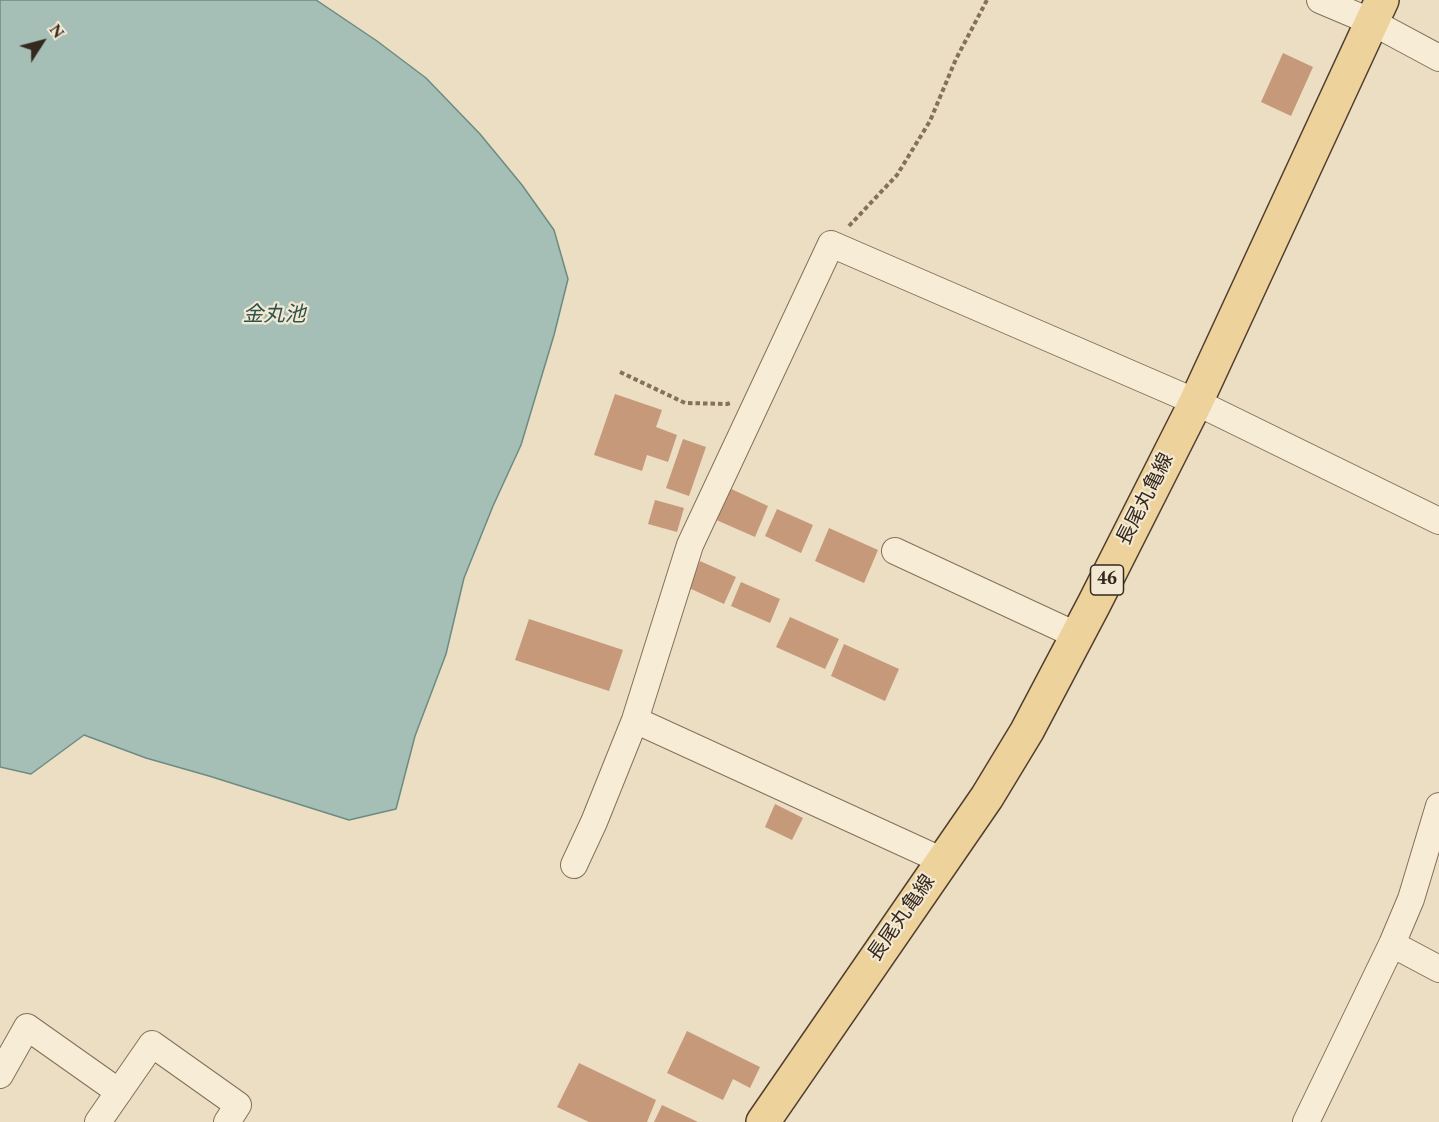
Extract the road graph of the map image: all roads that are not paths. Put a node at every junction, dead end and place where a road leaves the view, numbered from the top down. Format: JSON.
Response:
{"nodes":[{"id":1,"x":1320,"y":0,"type":"edge"},
{"id":2,"x":1377,"y":11,"type":"edge"},
{"id":3,"x":1439,"y":57,"type":"edge"},
{"id":4,"x":1197,"y":402,"type":"junction"},
{"id":5,"x":1439,"y":521,"type":"edge"},
{"id":6,"x":895,"y":551,"type":"dead end"},
{"id":7,"x":1078,"y":636,"type":"junction"},
{"id":8,"x":636,"y":720,"type":"junction"},
{"id":9,"x":1439,"y":806,"type":"edge"},
{"id":10,"x":943,"y":861,"type":"junction"},
{"id":11,"x":574,"y":865,"type":"dead end"},
{"id":12,"x":1392,"y":944,"type":"junction"},
{"id":13,"x":1439,"y":969,"type":"edge"},
{"id":14,"x":0,"y":1075,"type":"edge"},
{"id":15,"x":118,"y":1092,"type":"junction"},
{"id":16,"x":98,"y":1122,"type":"edge"},
{"id":17,"x":227,"y":1122,"type":"edge"},
{"id":18,"x":763,"y":1122,"type":"edge"},
{"id":19,"x":1306,"y":1122,"type":"edge"}],
"edges":[{"from":1,"to":2,"type":"street"},
{"from":2,"to":3,"type":"street"},
{"from":2,"to":4,"type":"main road","name":"長尾丸亀線","number":"46"},
{"from":4,"to":5,"type":"street"},
{"from":4,"to":7,"type":"main road","name":"長尾丸亀線","number":"46"},
{"from":4,"to":8,"type":"street"},
{"from":6,"to":7,"type":"street"},
{"from":7,"to":10,"type":"main road","name":"長尾丸亀線","number":"46"},
{"from":8,"to":10,"type":"street"},
{"from":8,"to":11,"type":"street"},
{"from":9,"to":12,"type":"street"},
{"from":10,"to":18,"type":"main road","name":"長尾丸亀線","number":"46"},
{"from":12,"to":13,"type":"street"},
{"from":12,"to":19,"type":"street"},
{"from":14,"to":15,"type":"street"},
{"from":15,"to":16,"type":"street"},
{"from":15,"to":17,"type":"street"}]}
